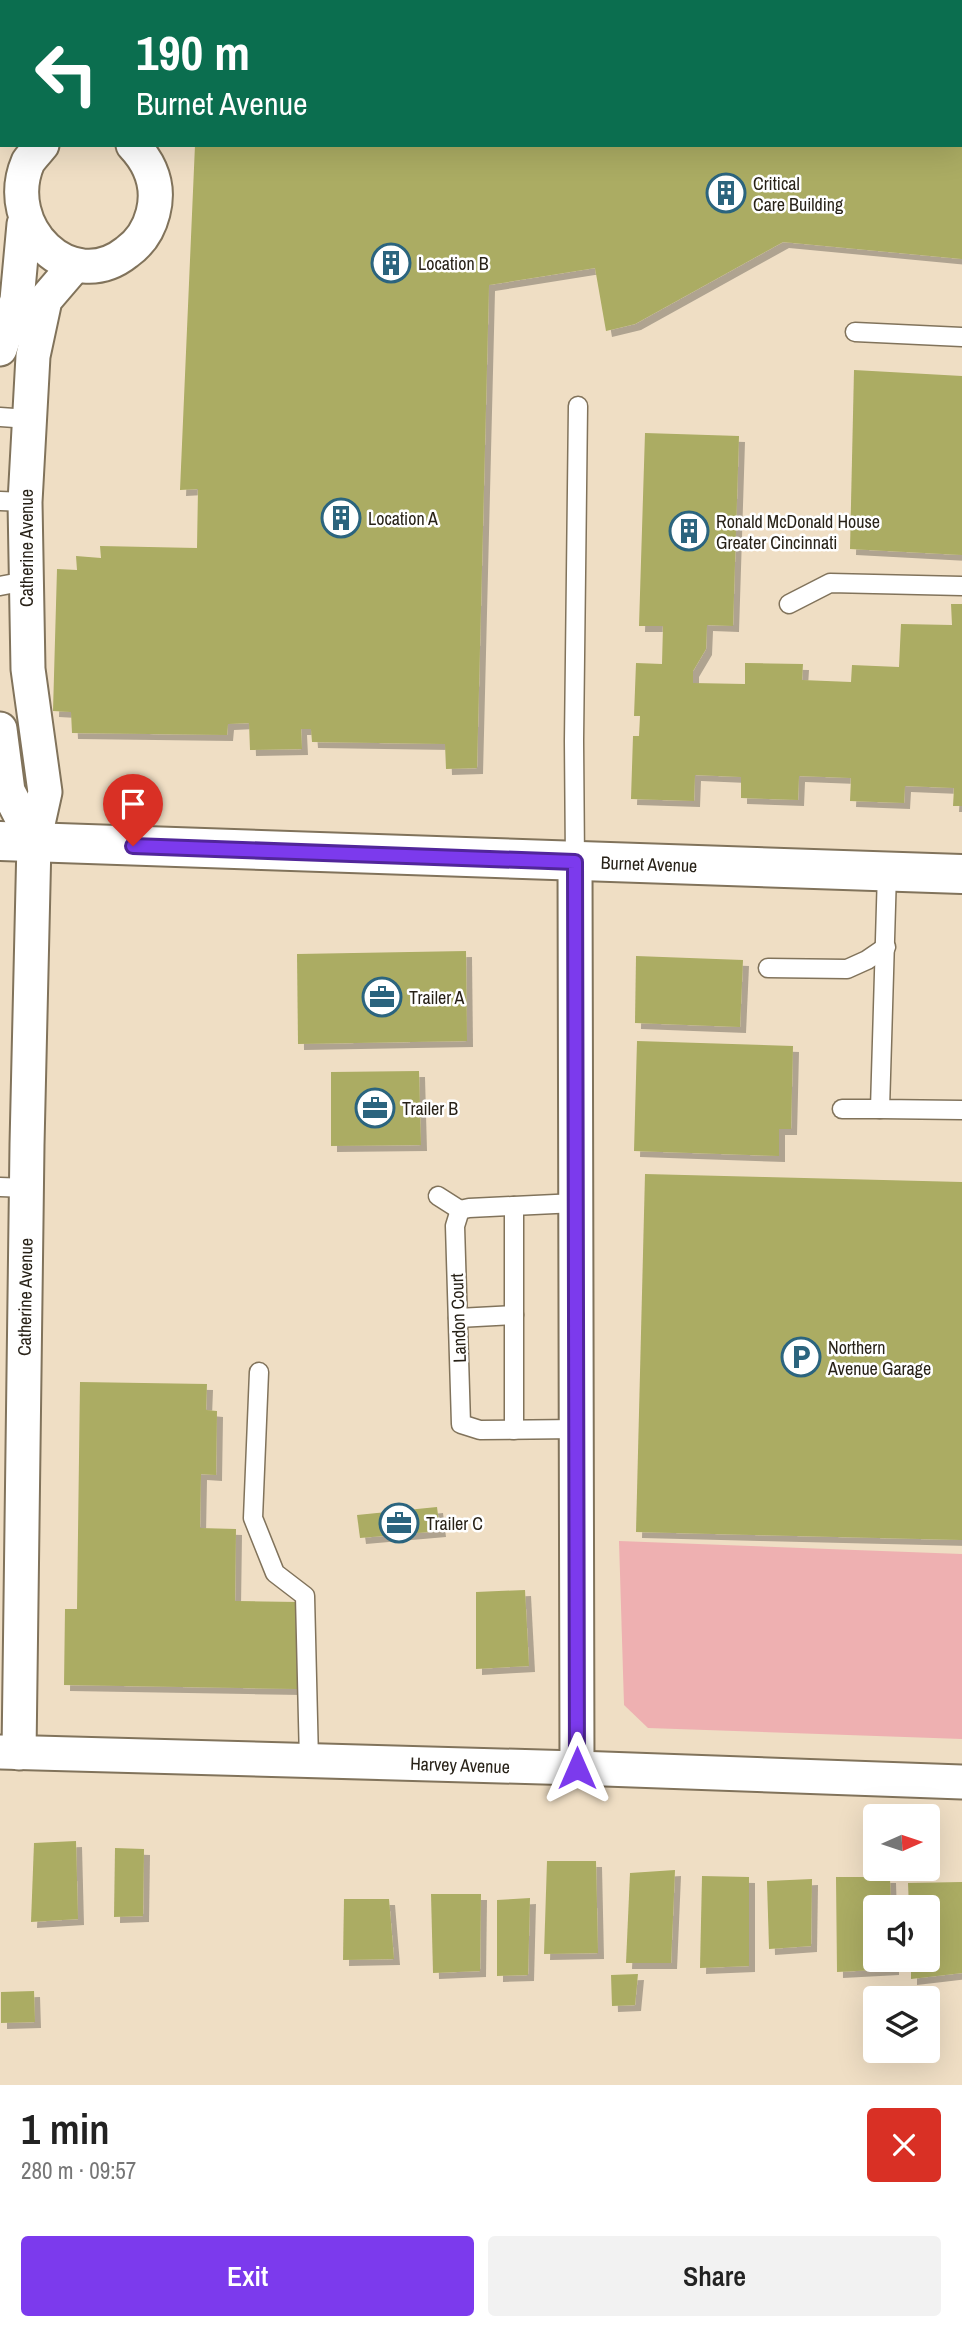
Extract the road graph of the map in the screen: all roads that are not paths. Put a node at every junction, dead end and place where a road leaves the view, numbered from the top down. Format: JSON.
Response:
{"nodes":[{"id":1,"x":40,"y":147,"type":"edge"},
{"id":2,"x":134,"y":147,"type":"edge"},
{"id":3,"x":24,"y":224,"type":"junction"},
{"id":4,"x":75,"y":265,"type":"junction"},
{"id":5,"x":855,"y":332,"type":"dead end"},
{"id":6,"x":962,"y":337,"type":"edge"},
{"id":7,"x":0,"y":349,"type":"edge"},
{"id":8,"x":578,"y":406,"type":"dead end"},
{"id":9,"x":15,"y":418,"type":"edge"},
{"id":10,"x":13,"y":501,"type":"edge"},
{"id":11,"x":13,"y":583,"type":"edge"},
{"id":12,"x":962,"y":586,"type":"edge"},
{"id":13,"x":789,"y":604,"type":"dead end"},
{"id":14,"x":0,"y":730,"type":"edge"},
{"id":15,"x":17,"y":842,"type":"edge"},
{"id":16,"x":575,"y":862,"type":"junction"},
{"id":17,"x":887,"y":872,"type":"junction"},
{"id":18,"x":962,"y":874,"type":"edge"},
{"id":19,"x":886,"y":947,"type":"junction"},
{"id":20,"x":768,"y":968,"type":"dead end"},
{"id":21,"x":842,"y":1109,"type":"dead end"},
{"id":22,"x":880,"y":1109,"type":"junction"},
{"id":23,"x":962,"y":1110,"type":"edge"},
{"id":24,"x":13,"y":1187,"type":"edge"},
{"id":25,"x":438,"y":1196,"type":"dead end"},
{"id":26,"x":576,"y":1203,"type":"junction"},
{"id":27,"x":514,"y":1206,"type":"junction"},
{"id":28,"x":460,"y":1210,"type":"junction"},
{"id":29,"x":514,"y":1315,"type":"junction"},
{"id":30,"x":458,"y":1318,"type":"junction"},
{"id":31,"x":260,"y":1372,"type":"dead end"},
{"id":32,"x":578,"y":1429,"type":"junction"},
{"id":33,"x":514,"y":1430,"type":"junction"},
{"id":34,"x":10,"y":1752,"type":"edge"},
{"id":35,"x":309,"y":1761,"type":"junction"},
{"id":36,"x":577,"y":1768,"type":"junction"},
{"id":37,"x":962,"y":1782,"type":"edge"}],
"edges":[{"from":1,"to":3,"type":"street"},
{"from":2,"to":4,"type":"street"},
{"from":3,"to":4,"type":"street"},
{"from":3,"to":7,"type":"street"},
{"from":4,"to":9,"type":"street","name":"Catherine Avenue"},
{"from":5,"to":6,"type":"lane"},
{"from":8,"to":16,"type":"lane"},
{"from":9,"to":10,"type":"street","name":"Catherine Avenue"},
{"from":10,"to":11,"type":"street","name":"Catherine Avenue"},
{"from":11,"to":15,"type":"street","name":"Catherine Avenue"},
{"from":12,"to":13,"type":"lane"},
{"from":14,"to":15,"type":"street","name":"Catherine Avenue"},
{"from":15,"to":16,"type":"street","name":"Burnet Avenue"},
{"from":15,"to":24,"type":"street","name":"Catherine Avenue"},
{"from":16,"to":17,"type":"street","name":"Burnet Avenue"},
{"from":16,"to":26,"type":"street"},
{"from":17,"to":18,"type":"street","name":"Burnet Avenue"},
{"from":17,"to":19,"type":"lane"},
{"from":19,"to":20,"type":"lane"},
{"from":19,"to":22,"type":"lane"},
{"from":21,"to":22,"type":"lane"},
{"from":22,"to":23,"type":"lane"},
{"from":24,"to":34,"type":"street","name":"Catherine Avenue"},
{"from":25,"to":28,"type":"lane"},
{"from":26,"to":27,"type":"lane"},
{"from":26,"to":32,"type":"street"},
{"from":27,"to":28,"type":"lane"},
{"from":27,"to":29,"type":"lane"},
{"from":28,"to":30,"type":"lane","name":"Landon Court"},
{"from":29,"to":30,"type":"lane"},
{"from":29,"to":33,"type":"lane"},
{"from":30,"to":33,"type":"lane","name":"Landon Court"},
{"from":31,"to":35,"type":"lane"},
{"from":32,"to":33,"type":"lane","name":"Landon Court"},
{"from":32,"to":36,"type":"street"},
{"from":34,"to":35,"type":"street","name":"Harvey Avenue"},
{"from":35,"to":36,"type":"street","name":"Harvey Avenue"},
{"from":36,"to":37,"type":"street","name":"Harvey Avenue"}]}
